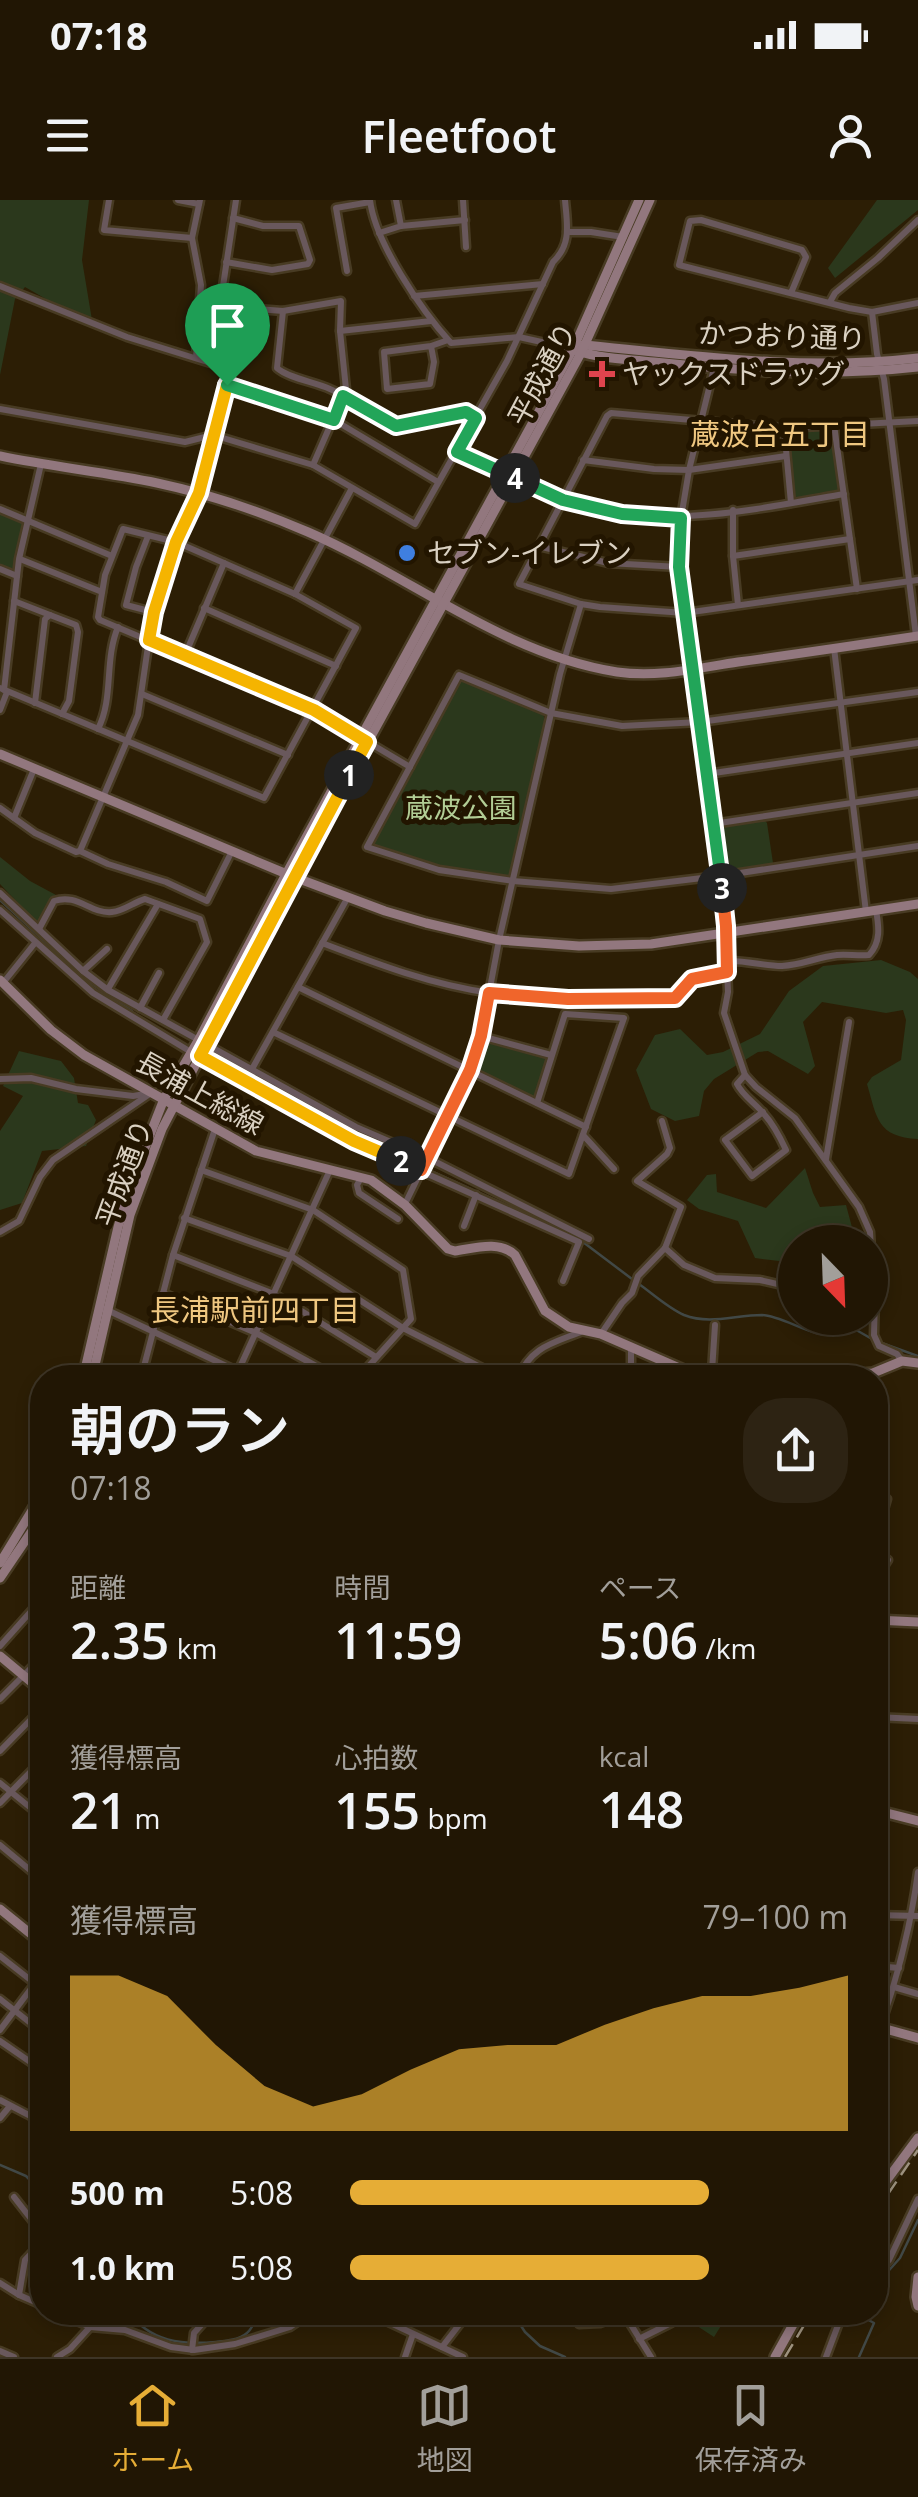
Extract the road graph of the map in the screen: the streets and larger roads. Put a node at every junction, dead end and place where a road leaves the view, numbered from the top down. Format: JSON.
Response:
{"nodes":[{"id":1,"x":109,"y":200,"type":"edge"},
{"id":2,"x":118,"y":200,"type":"edge"},
{"id":3,"x":178,"y":200,"type":"edge"},
{"id":4,"x":236,"y":200,"type":"edge"},
{"id":5,"x":396,"y":200,"type":"edge"},
{"id":6,"x":463,"y":200,"type":"edge"},
{"id":7,"x":565,"y":200,"type":"edge"},
{"id":8,"x":639,"y":200,"type":"edge"},
{"id":9,"x":650,"y":200,"type":"edge"},
{"id":10,"x":370,"y":201,"type":"edge"},
{"id":11,"x":200,"y":202,"type":"edge"},
{"id":12,"x":233,"y":218,"type":"junction"},
{"id":13,"x":465,"y":220,"type":"junction"},
{"id":14,"x":918,"y":220,"type":"edge"},
{"id":15,"x":402,"y":226,"type":"junction"},
{"id":16,"x":568,"y":232,"type":"junction"},
{"id":17,"x":378,"y":233,"type":"junction"},
{"id":18,"x":623,"y":237,"type":"junction"},
{"id":19,"x":192,"y":238,"type":"junction"},
{"id":20,"x":466,"y":247,"type":"dead end"},
{"id":21,"x":226,"y":262,"type":"junction"},
{"id":22,"x":348,"y":271,"type":"dead end"},
{"id":23,"x":543,"y":284,"type":"junction"},
{"id":24,"x":0,"y":286,"type":"edge"},
{"id":25,"x":790,"y":292,"type":"junction"},
{"id":26,"x":414,"y":296,"type":"junction"},
{"id":27,"x":830,"y":302,"type":"junction"},
{"id":28,"x":918,"y":303,"type":"edge"},
{"id":29,"x":283,"y":310,"type":"junction"},
{"id":30,"x":872,"y":312,"type":"junction"},
{"id":31,"x":431,"y":321,"type":"junction"},
{"id":32,"x":340,"y":331,"type":"junction"},
{"id":33,"x":519,"y":337,"type":"junction"},
{"id":34,"x":448,"y":340,"type":"junction"},
{"id":35,"x":431,"y":346,"type":"junction"},
{"id":36,"x":580,"y":349,"type":"junction"},
{"id":37,"x":196,"y":358,"type":"junction"},
{"id":38,"x":918,"y":358,"type":"edge"},
{"id":39,"x":715,"y":363,"type":"junction"},
{"id":40,"x":881,"y":366,"type":"junction"},
{"id":41,"x":918,"y":366,"type":"edge"},
{"id":42,"x":227,"y":385,"type":"junction"},
{"id":43,"x":343,"y":396,"type":"junction"},
{"id":44,"x":0,"y":409,"type":"edge"},
{"id":45,"x":476,"y":418,"type":"junction"},
{"id":46,"x":701,"y":419,"type":"junction"},
{"id":47,"x":334,"y":420,"type":"junction"},
{"id":48,"x":918,"y":421,"type":"edge"},
{"id":49,"x":889,"y":424,"type":"junction"},
{"id":50,"x":834,"y":425,"type":"junction"},
{"id":51,"x":784,"y":428,"type":"junction"},
{"id":52,"x":214,"y":434,"type":"junction"},
{"id":53,"x":457,"y":452,"type":"junction"},
{"id":54,"x":0,"y":456,"type":"edge"},
{"id":55,"x":786,"y":456,"type":"junction"},
{"id":56,"x":584,"y":460,"type":"junction"},
{"id":57,"x":41,"y":464,"type":"junction"},
{"id":58,"x":313,"y":465,"type":"junction"},
{"id":59,"x":689,"y":470,"type":"junction"},
{"id":60,"x":509,"y":475,"type":"junction"},
{"id":61,"x":438,"y":482,"type":"junction"},
{"id":62,"x":352,"y":488,"type":"junction"},
{"id":63,"x":199,"y":493,"type":"junction"},
{"id":64,"x":844,"y":494,"type":"junction"},
{"id":65,"x":563,"y":500,"type":"junction"},
{"id":66,"x":791,"y":503,"type":"junction"},
{"id":67,"x":0,"y":509,"type":"edge"},
{"id":68,"x":732,"y":510,"type":"junction"},
{"id":69,"x":681,"y":518,"type":"junction"},
{"id":70,"x":29,"y":521,"type":"junction"},
{"id":71,"x":148,"y":536,"type":"junction"},
{"id":72,"x":850,"y":539,"type":"junction"},
{"id":73,"x":324,"y":540,"type":"junction"},
{"id":74,"x":176,"y":542,"type":"junction"},
{"id":75,"x":538,"y":546,"type":"junction"},
{"id":76,"x":112,"y":556,"type":"junction"},
{"id":77,"x":733,"y":556,"type":"junction"},
{"id":78,"x":20,"y":559,"type":"junction"},
{"id":79,"x":224,"y":563,"type":"junction"},
{"id":80,"x":679,"y":567,"type":"junction"},
{"id":81,"x":0,"y":570,"type":"edge"},
{"id":82,"x":17,"y":576,"type":"junction"},
{"id":83,"x":914,"y":581,"type":"edge"},
{"id":84,"x":858,"y":589,"type":"junction"},
{"id":85,"x":102,"y":592,"type":"junction"},
{"id":86,"x":294,"y":594,"type":"junction"},
{"id":87,"x":14,"y":600,"type":"junction"},
{"id":88,"x":439,"y":601,"type":"junction"},
{"id":89,"x":581,"y":604,"type":"junction"},
{"id":90,"x":738,"y":605,"type":"junction"},
{"id":91,"x":204,"y":608,"type":"junction"},
{"id":92,"x":154,"y":612,"type":"junction"},
{"id":93,"x":685,"y":613,"type":"junction"},
{"id":94,"x":50,"y":615,"type":"junction"},
{"id":95,"x":118,"y":628,"type":"junction"},
{"id":96,"x":917,"y":636,"type":"edge"},
{"id":97,"x":149,"y":640,"type":"junction"},
{"id":98,"x":834,"y":648,"type":"junction"},
{"id":99,"x":184,"y":655,"type":"junction"},
{"id":100,"x":564,"y":660,"type":"junction"},
{"id":101,"x":336,"y":666,"type":"junction"},
{"id":102,"x":693,"y":669,"type":"junction"},
{"id":103,"x":4,"y":690,"type":"edge"},
{"id":104,"x":918,"y":692,"type":"edge"},
{"id":105,"x":142,"y":694,"type":"junction"},
{"id":106,"x":840,"y":702,"type":"junction"},
{"id":107,"x":35,"y":703,"type":"junction"},
{"id":108,"x":0,"y":710,"type":"edge"},
{"id":109,"x":314,"y":710,"type":"junction"},
{"id":110,"x":551,"y":713,"type":"junction"},
{"id":111,"x":62,"y":714,"type":"junction"},
{"id":112,"x":700,"y":722,"type":"junction"},
{"id":113,"x":98,"y":729,"type":"junction"},
{"id":114,"x":363,"y":740,"type":"junction"},
{"id":115,"x":128,"y":742,"type":"junction"},
{"id":116,"x":918,"y":743,"type":"edge"},
{"id":117,"x":0,"y":754,"type":"edge"},
{"id":118,"x":847,"y":754,"type":"junction"},
{"id":119,"x":288,"y":755,"type":"junction"},
{"id":120,"x":410,"y":766,"type":"junction"},
{"id":121,"x":34,"y":769,"type":"junction"},
{"id":122,"x":706,"y":774,"type":"junction"},
{"id":123,"x":918,"y":793,"type":"edge"},
{"id":124,"x":102,"y":797,"type":"junction"},
{"id":125,"x":854,"y":803,"type":"junction"},
{"id":126,"x":0,"y":808,"type":"edge"},
{"id":127,"x":14,"y":818,"type":"junction"},
{"id":128,"x":713,"y":824,"type":"junction"},
{"id":129,"x":918,"y":846,"type":"edge"},
{"id":130,"x":80,"y":851,"type":"junction"},
{"id":131,"x":232,"y":851,"type":"junction"},
{"id":132,"x":858,"y":856,"type":"junction"},
{"id":133,"x":290,"y":876,"type":"junction"},
{"id":134,"x":721,"y":876,"type":"junction"},
{"id":135,"x":513,"y":881,"type":"junction"},
{"id":136,"x":0,"y":894,"type":"edge"},
{"id":137,"x":348,"y":897,"type":"junction"},
{"id":138,"x":158,"y":904,"type":"junction"},
{"id":139,"x":918,"y":904,"type":"edge"},
{"id":140,"x":0,"y":910,"type":"edge"},
{"id":141,"x":871,"y":911,"type":"junction"},
{"id":142,"x":39,"y":929,"type":"junction"},
{"id":143,"x":726,"y":933,"type":"junction"},
{"id":144,"x":49,"y":938,"type":"junction"},
{"id":145,"x":499,"y":940,"type":"junction"},
{"id":146,"x":322,"y":943,"type":"junction"},
{"id":147,"x":38,"y":945,"type":"junction"},
{"id":148,"x":107,"y":948,"type":"dead end"},
{"id":149,"x":726,"y":961,"type":"junction"},
{"id":150,"x":83,"y":971,"type":"junction"},
{"id":151,"x":727,"y":972,"type":"junction"},
{"id":152,"x":159,"y":973,"type":"dead end"},
{"id":153,"x":2,"y":981,"type":"edge"},
{"id":154,"x":298,"y":987,"type":"junction"},
{"id":155,"x":108,"y":990,"type":"junction"},
{"id":156,"x":489,"y":993,"type":"junction"},
{"id":157,"x":140,"y":1008,"type":"junction"},
{"id":158,"x":163,"y":1020,"type":"junction"},
{"id":159,"x":849,"y":1022,"type":"dead end"},
{"id":160,"x":273,"y":1032,"type":"junction"},
{"id":161,"x":481,"y":1036,"type":"junction"},
{"id":162,"x":203,"y":1041,"type":"junction"},
{"id":163,"x":195,"y":1054,"type":"junction"},
{"id":164,"x":552,"y":1055,"type":"junction"},
{"id":165,"x":252,"y":1069,"type":"junction"},
{"id":166,"x":470,"y":1070,"type":"junction"},
{"id":167,"x":745,"y":1075,"type":"junction"},
{"id":168,"x":0,"y":1080,"type":"edge"},
{"id":169,"x":151,"y":1093,"type":"junction"},
{"id":170,"x":164,"y":1099,"type":"junction"},
{"id":171,"x":537,"y":1103,"type":"junction"},
{"id":172,"x":175,"y":1105,"type":"junction"},
{"id":173,"x":763,"y":1112,"type":"junction"},
{"id":174,"x":448,"y":1116,"type":"junction"},
{"id":175,"x":662,"y":1120,"type":"dead end"},
{"id":176,"x":215,"y":1129,"type":"junction"},
{"id":177,"x":584,"y":1131,"type":"junction"},
{"id":178,"x":428,"y":1158,"type":"junction"},
{"id":179,"x":826,"y":1161,"type":"junction"},
{"id":180,"x":330,"y":1169,"type":"junction"},
{"id":181,"x":614,"y":1169,"type":"dead end"},
{"id":182,"x":201,"y":1170,"type":"junction"},
{"id":183,"x":421,"y":1170,"type":"junction"},
{"id":184,"x":361,"y":1177,"type":"junction"},
{"id":185,"x":476,"y":1196,"type":"junction"},
{"id":186,"x":395,"y":1198,"type":"junction"},
{"id":187,"x":404,"y":1205,"type":"junction"},
{"id":188,"x":313,"y":1210,"type":"junction"},
{"id":189,"x":384,"y":1210,"type":"junction"},
{"id":190,"x":184,"y":1218,"type":"junction"},
{"id":191,"x":398,"y":1219,"type":"dead end"},
{"id":192,"x":867,"y":1225,"type":"edge"},
{"id":193,"x":464,"y":1226,"type":"dead end"},
{"id":194,"x":0,"y":1232,"type":"edge"},
{"id":195,"x":589,"y":1239,"type":"dead end"},
{"id":196,"x":665,"y":1248,"type":"junction"},
{"id":197,"x":173,"y":1255,"type":"junction"},
{"id":198,"x":291,"y":1256,"type":"junction"},
{"id":199,"x":564,"y":1282,"type":"dead end"},
{"id":200,"x":778,"y":1284,"type":"edge"},
{"id":201,"x":163,"y":1293,"type":"junction"},
{"id":202,"x":274,"y":1294,"type":"junction"},
{"id":203,"x":104,"y":1309,"type":"junction"},
{"id":204,"x":715,"y":1325,"type":"dead end"},
{"id":205,"x":403,"y":1328,"type":"junction"},
{"id":206,"x":583,"y":1331,"type":"junction"},
{"id":207,"x":153,"y":1332,"type":"junction"},
{"id":208,"x":256,"y":1333,"type":"junction"},
{"id":209,"x":601,"y":1334,"type":"junction"},
{"id":210,"x":874,"y":1335,"type":"edge"},
{"id":211,"x":631,"y":1345,"type":"junction"},
{"id":212,"x":376,"y":1356,"type":"junction"},
{"id":213,"x":902,"y":1361,"type":"junction"},
{"id":214,"x":918,"y":1363,"type":"edge"},
{"id":215,"x":631,"y":1364,"type":"dead end"},
{"id":216,"x":87,"y":1365,"type":"edge"},
{"id":217,"x":94,"y":1365,"type":"edge"},
{"id":218,"x":144,"y":1365,"type":"edge"},
{"id":219,"x":217,"y":1365,"type":"edge"},
{"id":220,"x":242,"y":1365,"type":"edge"},
{"id":221,"x":314,"y":1365,"type":"edge"},
{"id":222,"x":369,"y":1365,"type":"edge"},
{"id":223,"x":476,"y":1365,"type":"edge"},
{"id":224,"x":524,"y":1365,"type":"edge"},
{"id":225,"x":668,"y":1365,"type":"edge"},
{"id":226,"x":712,"y":1365,"type":"edge"},
{"id":227,"x":888,"y":1367,"type":"edge"},
{"id":228,"x":30,"y":1525,"type":"edge"},
{"id":229,"x":30,"y":1528,"type":"edge"},
{"id":230,"x":0,"y":1563,"type":"edge"},
{"id":231,"x":0,"y":1578,"type":"edge"},
{"id":232,"x":30,"y":1612,"type":"edge"},
{"id":233,"x":888,"y":1621,"type":"edge"},
{"id":234,"x":918,"y":1622,"type":"edge"},
{"id":235,"x":0,"y":1646,"type":"edge"},
{"id":236,"x":0,"y":1656,"type":"edge"},
{"id":237,"x":30,"y":1670,"type":"edge"},
{"id":238,"x":24,"y":1676,"type":"junction"},
{"id":239,"x":30,"y":1681,"type":"edge"},
{"id":240,"x":0,"y":1700,"type":"edge"},
{"id":241,"x":888,"y":1718,"type":"edge"},
{"id":242,"x":918,"y":1719,"type":"edge"},
{"id":243,"x":30,"y":1720,"type":"edge"},
{"id":244,"x":0,"y":1751,"type":"edge"},
{"id":245,"x":30,"y":1772,"type":"edge"},
{"id":246,"x":0,"y":1783,"type":"edge"},
{"id":247,"x":11,"y":1792,"type":"junction"},
{"id":248,"x":0,"y":1803,"type":"edge"},
{"id":249,"x":30,"y":1807,"type":"edge"},
{"id":250,"x":888,"y":1813,"type":"edge"},
{"id":251,"x":918,"y":1821,"type":"edge"},
{"id":252,"x":0,"y":1846,"type":"edge"},
{"id":253,"x":30,"y":1870,"type":"edge"},
{"id":254,"x":918,"y":1872,"type":"edge"},
{"id":255,"x":0,"y":1909,"type":"edge"},
{"id":256,"x":888,"y":1915,"type":"edge"},
{"id":257,"x":915,"y":1916,"type":"edge"},
{"id":258,"x":30,"y":1933,"type":"edge"},
{"id":259,"x":0,"y":1956,"type":"edge"},
{"id":260,"x":888,"y":1967,"type":"edge"},
{"id":261,"x":899,"y":1968,"type":"junction"},
{"id":262,"x":30,"y":1979,"type":"edge"},
{"id":263,"x":894,"y":1987,"type":"junction"},
{"id":264,"x":918,"y":1994,"type":"edge"},
{"id":265,"x":30,"y":1995,"type":"edge"},
{"id":266,"x":0,"y":1998,"type":"edge"},
{"id":267,"x":888,"y":2002,"type":"edge"},
{"id":268,"x":15,"y":2010,"type":"junction"},
{"id":269,"x":30,"y":2022,"type":"edge"},
{"id":270,"x":888,"y":2029,"type":"edge"},
{"id":271,"x":0,"y":2030,"type":"edge"},
{"id":272,"x":918,"y":2038,"type":"edge"},
{"id":273,"x":0,"y":2041,"type":"edge"},
{"id":274,"x":30,"y":2062,"type":"edge"},
{"id":275,"x":0,"y":2100,"type":"edge"},
{"id":276,"x":10,"y":2106,"type":"junction"},
{"id":277,"x":30,"y":2116,"type":"edge"},
{"id":278,"x":0,"y":2118,"type":"edge"},
{"id":279,"x":918,"y":2138,"type":"edge"},
{"id":280,"x":888,"y":2178,"type":"edge"},
{"id":281,"x":14,"y":2197,"type":"dead end"},
{"id":282,"x":918,"y":2199,"type":"edge"},
{"id":283,"x":30,"y":2218,"type":"edge"},
{"id":284,"x":30,"y":2255,"type":"edge"},
{"id":285,"x":888,"y":2261,"type":"edge"},
{"id":286,"x":918,"y":2277,"type":"edge"},
{"id":287,"x":0,"y":2283,"type":"edge"},
{"id":288,"x":18,"y":2296,"type":"junction"},
{"id":289,"x":30,"y":2300,"type":"edge"},
{"id":290,"x":918,"y":2306,"type":"edge"},
{"id":291,"x":86,"y":2325,"type":"edge"},
{"id":292,"x":201,"y":2325,"type":"edge"},
{"id":293,"x":293,"y":2325,"type":"edge"},
{"id":294,"x":394,"y":2325,"type":"edge"},
{"id":295,"x":459,"y":2325,"type":"edge"},
{"id":296,"x":630,"y":2325,"type":"edge"},
{"id":297,"x":667,"y":2325,"type":"edge"},
{"id":298,"x":793,"y":2325,"type":"edge"},
{"id":299,"x":839,"y":2325,"type":"edge"},
{"id":300,"x":90,"y":2327,"type":"junction"},
{"id":301,"x":413,"y":2334,"type":"junction"},
{"id":302,"x":639,"y":2339,"type":"junction"},
{"id":303,"x":442,"y":2347,"type":"junction"},
{"id":304,"x":0,"y":2351,"type":"edge"},
{"id":305,"x":194,"y":2352,"type":"edge"},
{"id":306,"x":70,"y":2353,"type":"edge"},
{"id":307,"x":14,"y":2357,"type":"edge"},
{"id":308,"x":57,"y":2357,"type":"edge"},
{"id":309,"x":405,"y":2357,"type":"edge"},
{"id":310,"x":463,"y":2357,"type":"edge"},
{"id":311,"x":651,"y":2357,"type":"edge"},
{"id":312,"x":775,"y":2357,"type":"edge"},
{"id":313,"x":826,"y":2357,"type":"edge"}],
"edges":[{"from":1,"to":2,"type":"street"},
{"from":1,"to":19,"type":"street"},
{"from":3,"to":11,"type":"street"},
{"from":4,"to":12,"type":"street"},
{"from":5,"to":15,"type":"street"},
{"from":6,"to":13,"type":"street"},
{"from":7,"to":16,"type":"street"},
{"from":8,"to":18,"type":"street","name":"平成通り"},
{"from":9,"to":36,"type":"street","name":"平成通り"},
{"from":10,"to":17,"type":"street"},
{"from":10,"to":22,"type":"street"},
{"from":11,"to":19,"type":"street"},
{"from":12,"to":21,"type":"street"},
{"from":12,"to":21,"type":"street"},
{"from":13,"to":15,"type":"street"},
{"from":13,"to":20,"type":"street"},
{"from":14,"to":27,"type":"street"},
{"from":15,"to":17,"type":"street"},
{"from":16,"to":18,"type":"street"},
{"from":16,"to":23,"type":"street"},
{"from":17,"to":26,"type":"street"},
{"from":18,"to":36,"type":"street","name":"平成通り"},
{"from":19,"to":37,"type":"street"},
{"from":21,"to":29,"type":"street"},
{"from":23,"to":26,"type":"street"},
{"from":23,"to":33,"type":"street"},
{"from":24,"to":37,"type":"street"},
{"from":25,"to":25,"type":"street"},
{"from":25,"to":27,"type":"street"},
{"from":26,"to":31,"type":"street"},
{"from":27,"to":30,"type":"street"},
{"from":28,"to":30,"type":"street"},
{"from":29,"to":32,"type":"street"},
{"from":29,"to":43,"type":"street"},
{"from":30,"to":40,"type":"street"},
{"from":31,"to":32,"type":"street"},
{"from":31,"to":34,"type":"street"},
{"from":32,"to":43,"type":"street"},
{"from":33,"to":34,"type":"street"},
{"from":33,"to":36,"type":"street"},
{"from":33,"to":45,"type":"street"},
{"from":34,"to":35,"type":"street"},
{"from":35,"to":35,"type":"street"},
{"from":36,"to":39,"type":"street","name":"かつおり通り"},
{"from":36,"to":60,"type":"street","name":"平成通り"},
{"from":37,"to":42,"type":"street"},
{"from":38,"to":40,"type":"street","name":"かつおり通り"},
{"from":39,"to":40,"type":"street","name":"かつおり通り"},
{"from":39,"to":46,"type":"street"},
{"from":40,"to":41,"type":"street","name":"かつおり通り"},
{"from":40,"to":49,"type":"street"},
{"from":42,"to":47,"type":"street"},
{"from":42,"to":52,"type":"street"},
{"from":43,"to":45,"type":"street"},
{"from":43,"to":47,"type":"street"},
{"from":44,"to":52,"type":"street"},
{"from":45,"to":53,"type":"street"},
{"from":46,"to":51,"type":"street"},
{"from":46,"to":56,"type":"street"},
{"from":46,"to":59,"type":"street"},
{"from":47,"to":58,"type":"street"},
{"from":47,"to":61,"type":"street"},
{"from":48,"to":49,"type":"street"},
{"from":49,"to":50,"type":"street"},
{"from":49,"to":83,"type":"street"},
{"from":50,"to":51,"type":"street"},
{"from":50,"to":64,"type":"street"},
{"from":51,"to":55,"type":"street"},
{"from":52,"to":58,"type":"street"},
{"from":52,"to":63,"type":"street"},
{"from":53,"to":60,"type":"street"},
{"from":53,"to":61,"type":"street"},
{"from":54,"to":57,"type":"street"},
{"from":55,"to":59,"type":"street"},
{"from":55,"to":66,"type":"street"},
{"from":56,"to":59,"type":"street"},
{"from":56,"to":65,"type":"street"},
{"from":57,"to":63,"type":"street"},
{"from":57,"to":70,"type":"street"},
{"from":58,"to":62,"type":"street"},
{"from":59,"to":69,"type":"street"},
{"from":60,"to":65,"type":"street"},
{"from":60,"to":88,"type":"street","name":"平成通り"},
{"from":61,"to":62,"type":"street"},
{"from":62,"to":73,"type":"street"},
{"from":63,"to":73,"type":"street"},
{"from":63,"to":74,"type":"street"},
{"from":64,"to":66,"type":"street"},
{"from":64,"to":72,"type":"street"},
{"from":65,"to":69,"type":"street"},
{"from":65,"to":75,"type":"street"},
{"from":66,"to":68,"type":"street"},
{"from":67,"to":70,"type":"street"},
{"from":68,"to":69,"type":"street"},
{"from":68,"to":77,"type":"street"},
{"from":69,"to":80,"type":"street"},
{"from":70,"to":76,"type":"street"},
{"from":70,"to":78,"type":"street"},
{"from":71,"to":74,"type":"street"},
{"from":71,"to":76,"type":"street"},
{"from":71,"to":92,"type":"street"},
{"from":72,"to":77,"type":"street"},
{"from":72,"to":84,"type":"street"},
{"from":73,"to":86,"type":"street"},
{"from":73,"to":88,"type":"street"},
{"from":74,"to":79,"type":"street"},
{"from":74,"to":92,"type":"street"},
{"from":75,"to":80,"type":"street"},
{"from":75,"to":89,"type":"street"},
{"from":76,"to":85,"type":"street"},
{"from":77,"to":90,"type":"street"},
{"from":78,"to":82,"type":"street"},
{"from":78,"to":85,"type":"street"},
{"from":79,"to":86,"type":"street"},
{"from":79,"to":91,"type":"street"},
{"from":80,"to":93,"type":"street"},
{"from":81,"to":82,"type":"street"},
{"from":82,"to":87,"type":"street"},
{"from":83,"to":84,"type":"street"},
{"from":83,"to":96,"type":"street"},
{"from":84,"to":90,"type":"street"},
{"from":85,"to":95,"type":"street"},
{"from":86,"to":101,"type":"street"},
{"from":87,"to":94,"type":"street"},
{"from":87,"to":103,"type":"street"},
{"from":88,"to":100,"type":"street"},
{"from":88,"to":114,"type":"street","name":"平成通り"},
{"from":89,"to":93,"type":"street"},
{"from":89,"to":100,"type":"street"},
{"from":90,"to":93,"type":"street"},
{"from":91,"to":99,"type":"street"},
{"from":91,"to":101,"type":"street"},
{"from":92,"to":97,"type":"street"},
{"from":93,"to":102,"type":"street"},
{"from":94,"to":107,"type":"street"},
{"from":94,"to":111,"type":"street"},
{"from":95,"to":97,"type":"street"},
{"from":95,"to":113,"type":"street"},
{"from":96,"to":98,"type":"street"},
{"from":97,"to":99,"type":"street"},
{"from":97,"to":105,"type":"street"},
{"from":98,"to":102,"type":"street"},
{"from":98,"to":106,"type":"street"},
{"from":99,"to":109,"type":"street"},
{"from":100,"to":102,"type":"street"},
{"from":100,"to":110,"type":"street"},
{"from":101,"to":109,"type":"street"},
{"from":102,"to":112,"type":"street"},
{"from":103,"to":107,"type":"street"},
{"from":103,"to":108,"type":"street"},
{"from":104,"to":106,"type":"street"},
{"from":105,"to":115,"type":"street"},
{"from":105,"to":119,"type":"street"},
{"from":106,"to":112,"type":"street"},
{"from":106,"to":118,"type":"street"},
{"from":107,"to":111,"type":"street"},
{"from":109,"to":114,"type":"street"},
{"from":109,"to":119,"type":"street"},
{"from":110,"to":112,"type":"street"},
{"from":110,"to":120,"type":"street"},
{"from":110,"to":135,"type":"street"},
{"from":111,"to":113,"type":"street"},
{"from":112,"to":122,"type":"street"},
{"from":113,"to":115,"type":"street"},
{"from":114,"to":120,"type":"street"},
{"from":114,"to":133,"type":"street","name":"平成通り"},
{"from":115,"to":119,"type":"street"},
{"from":115,"to":124,"type":"street"},
{"from":116,"to":118,"type":"street"},
{"from":117,"to":121,"type":"street"},
{"from":118,"to":122,"type":"street"},
{"from":118,"to":125,"type":"street"},
{"from":120,"to":135,"type":"street"},
{"from":121,"to":124,"type":"street"},
{"from":121,"to":127,"type":"street"},
{"from":122,"to":128,"type":"street"},
{"from":123,"to":125,"type":"street"},
{"from":124,"to":130,"type":"street"},
{"from":124,"to":131,"type":"street"},
{"from":125,"to":128,"type":"street"},
{"from":125,"to":132,"type":"street"},
{"from":126,"to":127,"type":"street"},
{"from":127,"to":130,"type":"street"},
{"from":128,"to":134,"type":"street"},
{"from":129,"to":132,"type":"street"},
{"from":130,"to":131,"type":"street"},
{"from":131,"to":133,"type":"street"},
{"from":132,"to":134,"type":"street"},
{"from":132,"to":141,"type":"street"},
{"from":133,"to":137,"type":"street"},
{"from":133,"to":162,"type":"street","name":"平成通り"},
{"from":134,"to":135,"type":"street"},
{"from":134,"to":143,"type":"street"},
{"from":135,"to":145,"type":"street"},
{"from":136,"to":142,"type":"street"},
{"from":137,"to":145,"type":"street"},
{"from":137,"to":146,"type":"street"},
{"from":138,"to":142,"type":"street"},
{"from":138,"to":155,"type":"street"},
{"from":138,"to":158,"type":"street"},
{"from":139,"to":141,"type":"street"},
{"from":140,"to":147,"type":"street"},
{"from":141,"to":143,"type":"street"},
{"from":141,"to":149,"type":"street"},
{"from":142,"to":144,"type":"street"},
{"from":143,"to":145,"type":"street"},
{"from":143,"to":149,"type":"street"},
{"from":144,"to":147,"type":"street"},
{"from":144,"to":150,"type":"street"},
{"from":145,"to":156,"type":"street"},
{"from":146,"to":154,"type":"street"},
{"from":146,"to":156,"type":"street"},
{"from":147,"to":153,"type":"street"},
{"from":147,"to":163,"type":"street"},
{"from":148,"to":150,"type":"street"},
{"from":149,"to":151,"type":"street"},
{"from":150,"to":155,"type":"street"},
{"from":151,"to":156,"type":"street"},
{"from":151,"to":167,"type":"street"},
{"from":152,"to":157,"type":"street"},
{"from":153,"to":169,"type":"street","name":"長浦上総線"},
{"from":154,"to":160,"type":"street"},
{"from":154,"to":166,"type":"street"},
{"from":155,"to":157,"type":"street"},
{"from":156,"to":161,"type":"street"},
{"from":157,"to":158,"type":"street"},
{"from":158,"to":162,"type":"street"},
{"from":159,"to":179,"type":"street"},
{"from":160,"to":165,"type":"street"},
{"from":160,"to":174,"type":"street"},
{"from":161,"to":164,"type":"street"},
{"from":161,"to":166,"type":"street"},
{"from":162,"to":163,"type":"street","name":"平成通り"},
{"from":162,"to":165,"type":"street"},
{"from":163,"to":170,"type":"street","name":"平成通り"},
{"from":163,"to":172,"type":"street","name":"平成通り"},
{"from":163,"to":183,"type":"street"},
{"from":164,"to":171,"type":"street"},
{"from":164,"to":177,"type":"street"},
{"from":165,"to":178,"type":"street"},
{"from":166,"to":171,"type":"street"},
{"from":166,"to":174,"type":"street"},
{"from":167,"to":173,"type":"street"},
{"from":167,"to":179,"type":"street"},
{"from":168,"to":169,"type":"street"},
{"from":169,"to":170,"type":"street","name":"長浦上総線"},
{"from":169,"to":194,"type":"street"},
{"from":170,"to":172,"type":"street","name":"長浦上総線"},
{"from":170,"to":203,"type":"street","name":"平成通り"},
{"from":171,"to":177,"type":"street"},
{"from":172,"to":176,"type":"street","name":"長浦上総線"},
{"from":172,"to":203,"type":"street","name":"平成通り"},
{"from":173,"to":173,"type":"street"},
{"from":174,"to":177,"type":"street"},
{"from":174,"to":178,"type":"street"},
{"from":175,"to":196,"type":"street"},
{"from":176,"to":180,"type":"street","name":"長浦上総線"},
{"from":176,"to":182,"type":"street"},
{"from":177,"to":181,"type":"street"},
{"from":178,"to":183,"type":"street"},
{"from":178,"to":195,"type":"street"},
{"from":179,"to":192,"type":"street"},
{"from":180,"to":184,"type":"street","name":"長浦上総線"},
{"from":180,"to":188,"type":"street"},
{"from":182,"to":188,"type":"street"},
{"from":182,"to":190,"type":"street"},
{"from":183,"to":185,"type":"street"},
{"from":183,"to":187,"type":"street"},
{"from":184,"to":186,"type":"street","name":"長浦上総線"},
{"from":184,"to":189,"type":"street"},
{"from":185,"to":193,"type":"street"},
{"from":185,"to":199,"type":"street"},
{"from":186,"to":187,"type":"street","name":"長浦上総線"},
{"from":186,"to":189,"type":"street"},
{"from":187,"to":206,"type":"street","name":"長浦上総線"},
{"from":188,"to":198,"type":"street"},
{"from":188,"to":205,"type":"street"},
{"from":189,"to":191,"type":"street"},
{"from":190,"to":197,"type":"street"},
{"from":190,"to":198,"type":"street"},
{"from":196,"to":200,"type":"street"},
{"from":196,"to":209,"type":"street"},
{"from":197,"to":201,"type":"street"},
{"from":197,"to":202,"type":"street"},
{"from":198,"to":202,"type":"street"},
{"from":198,"to":205,"type":"street"},
{"from":201,"to":207,"type":"street"},
{"from":201,"to":208,"type":"street"},
{"from":202,"to":208,"type":"street"},
{"from":202,"to":212,"type":"street"},
{"from":203,"to":207,"type":"street"},
{"from":203,"to":216,"type":"street","name":"平成通り"},
{"from":203,"to":217,"type":"street","name":"平成通り"},
{"from":204,"to":226,"type":"street"},
{"from":205,"to":212,"type":"street"},
{"from":205,"to":223,"type":"street"},
{"from":206,"to":209,"type":"street","name":"長浦上総線"},
{"from":206,"to":224,"type":"street"},
{"from":207,"to":218,"type":"street"},
{"from":207,"to":219,"type":"street"},
{"from":208,"to":220,"type":"street"},
{"from":208,"to":221,"type":"street"},
{"from":209,"to":211,"type":"street","name":"長浦上総線"},
{"from":210,"to":213,"type":"street"},
{"from":211,"to":215,"type":"street"},
{"from":211,"to":225,"type":"street","name":"長浦上総線"},
{"from":212,"to":222,"type":"street"},
{"from":213,"to":214,"type":"street"},
{"from":213,"to":227,"type":"street"},
{"from":228,"to":230,"type":"street"},
{"from":229,"to":231,"type":"street"},
{"from":232,"to":235,"type":"street"},
{"from":233,"to":234,"type":"street"},
{"from":236,"to":238,"type":"street"},
{"from":237,"to":238,"type":"street"},
{"from":238,"to":239,"type":"street"},
{"from":238,"to":240,"type":"street"},
{"from":241,"to":242,"type":"street"},
{"from":243,"to":244,"type":"street"},
{"from":245,"to":247,"type":"street"},
{"from":246,"to":247,"type":"street"},
{"from":247,"to":248,"type":"street"},
{"from":247,"to":249,"type":"street"},
{"from":250,"to":251,"type":"street"},
{"from":252,"to":253,"type":"street"},
{"from":254,"to":257,"type":"street"},
{"from":255,"to":258,"type":"street"},
{"from":256,"to":257,"type":"street"},
{"from":257,"to":261,"type":"street"},
{"from":259,"to":262,"type":"street"},
{"from":260,"to":261,"type":"street"},
{"from":261,"to":263,"type":"street"},
{"from":263,"to":264,"type":"street"},
{"from":263,"to":267,"type":"street"},
{"from":265,"to":268,"type":"street"},
{"from":266,"to":268,"type":"street"},
{"from":268,"to":269,"type":"street"},
{"from":268,"to":271,"type":"street"},
{"from":270,"to":272,"type":"street"},
{"from":273,"to":274,"type":"street"},
{"from":275,"to":276,"type":"street"},
{"from":276,"to":277,"type":"street"},
{"from":276,"to":278,"type":"street"},
{"from":279,"to":280,"type":"street"},
{"from":281,"to":283,"type":"street"},
{"from":282,"to":285,"type":"street"},
{"from":284,"to":288,"type":"street"},
{"from":286,"to":290,"type":"street"},
{"from":287,"to":288,"type":"street"},
{"from":288,"to":289,"type":"street"},
{"from":291,"to":300,"type":"street"},
{"from":292,"to":305,"type":"street"},
{"from":293,"to":305,"type":"street"},
{"from":294,"to":301,"type":"street"},
{"from":295,"to":303,"type":"street"},
{"from":296,"to":302,"type":"street"},
{"from":297,"to":302,"type":"street"},
{"from":298,"to":312,"type":"street"},
{"from":299,"to":313,"type":"street"},
{"from":300,"to":305,"type":"street"},
{"from":300,"to":306,"type":"street"},
{"from":301,"to":303,"type":"street"},
{"from":301,"to":309,"type":"street"},
{"from":302,"to":311,"type":"street"},
{"from":303,"to":310,"type":"street"},
{"from":304,"to":307,"type":"street"},
{"from":306,"to":308,"type":"street"}]}
